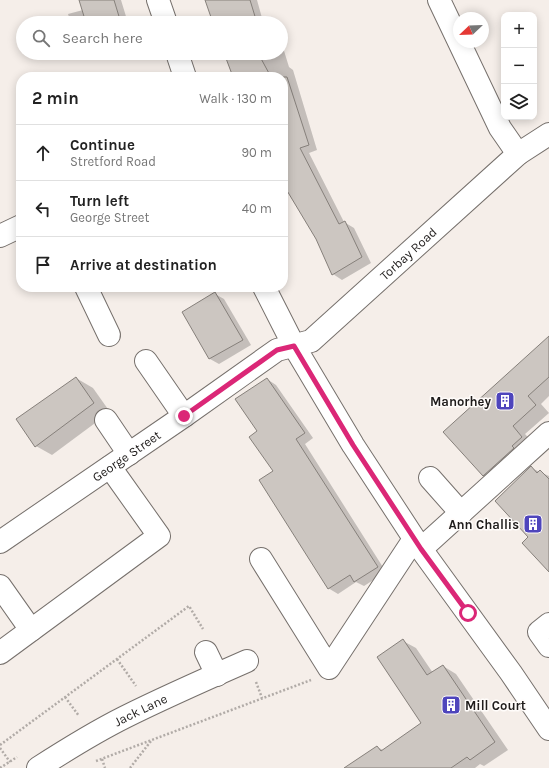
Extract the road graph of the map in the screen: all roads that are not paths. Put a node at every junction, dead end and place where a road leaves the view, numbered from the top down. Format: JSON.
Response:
{"nodes":[{"id":1,"x":158,"y":0,"type":"edge"},
{"id":2,"x":439,"y":0,"type":"edge"},
{"id":3,"x":164,"y":16,"type":"edge"},
{"id":4,"x":179,"y":60,"type":"edge"},
{"id":5,"x":183,"y":72,"type":"edge"},
{"id":6,"x":549,"y":134,"type":"edge"},
{"id":7,"x":518,"y":154,"type":"junction"},
{"id":8,"x":16,"y":228,"type":"edge"},
{"id":9,"x":0,"y":236,"type":"edge"},
{"id":10,"x":88,"y":292,"type":"edge"},
{"id":11,"x":267,"y":292,"type":"edge"},
{"id":12,"x":109,"y":335,"type":"dead end"},
{"id":13,"x":294,"y":346,"type":"junction"},
{"id":14,"x":146,"y":361,"type":"dead end"},
{"id":15,"x":184,"y":416,"type":"junction"},
{"id":16,"x":106,"y":420,"type":"dead end"},
{"id":17,"x":549,"y":433,"type":"edge"},
{"id":18,"x":129,"y":454,"type":"junction"},
{"id":19,"x":110,"y":467,"type":"junction"},
{"id":20,"x":430,"y":478,"type":"dead end"},
{"id":21,"x":461,"y":513,"type":"junction"},
{"id":22,"x":0,"y":542,"type":"edge"},
{"id":23,"x":418,"y":544,"type":"junction"},
{"id":24,"x":261,"y":559,"type":"dead end"},
{"id":25,"x":0,"y":586,"type":"edge"},
{"id":26,"x":31,"y":630,"type":"junction"},
{"id":27,"x":206,"y":652,"type":"road end"},
{"id":28,"x":0,"y":653,"type":"edge"},
{"id":29,"x":247,"y":661,"type":"dead end"},
{"id":30,"x":217,"y":675,"type":"junction"},
{"id":31,"x":549,"y":730,"type":"edge"},
{"id":32,"x":63,"y":761,"type":"edge"},
{"id":33,"x":38,"y":768,"type":"edge"}],
"edges":[{"from":1,"to":3,"type":"street"},
{"from":2,"to":7,"type":"street"},
{"from":4,"to":5,"type":"street"},
{"from":6,"to":7,"type":"street","name":"Torbay Road"},
{"from":7,"to":13,"type":"street","name":"Torbay Road"},
{"from":8,"to":9,"type":"street"},
{"from":10,"to":12,"type":"street"},
{"from":11,"to":13,"type":"street"},
{"from":13,"to":15,"type":"street","name":"George Street"},
{"from":13,"to":23,"type":"street"},
{"from":14,"to":15,"type":"street"},
{"from":15,"to":18,"type":"street","name":"George Street"},
{"from":16,"to":18,"type":"street"},
{"from":17,"to":21,"type":"street"},
{"from":18,"to":19,"type":"street","name":"George Street"},
{"from":19,"to":22,"type":"street","name":"George Street"},
{"from":19,"to":26,"type":"street"},
{"from":20,"to":21,"type":"street"},
{"from":21,"to":23,"type":"street"},
{"from":23,"to":24,"type":"street"},
{"from":23,"to":31,"type":"street"},
{"from":25,"to":26,"type":"street"},
{"from":26,"to":28,"type":"street"},
{"from":27,"to":30,"type":"street"},
{"from":29,"to":30,"type":"street","name":"Jack Lane"},
{"from":30,"to":32,"type":"street","name":"Jack Lane"},
{"from":32,"to":33,"type":"street","name":"Jack Lane"}]}
